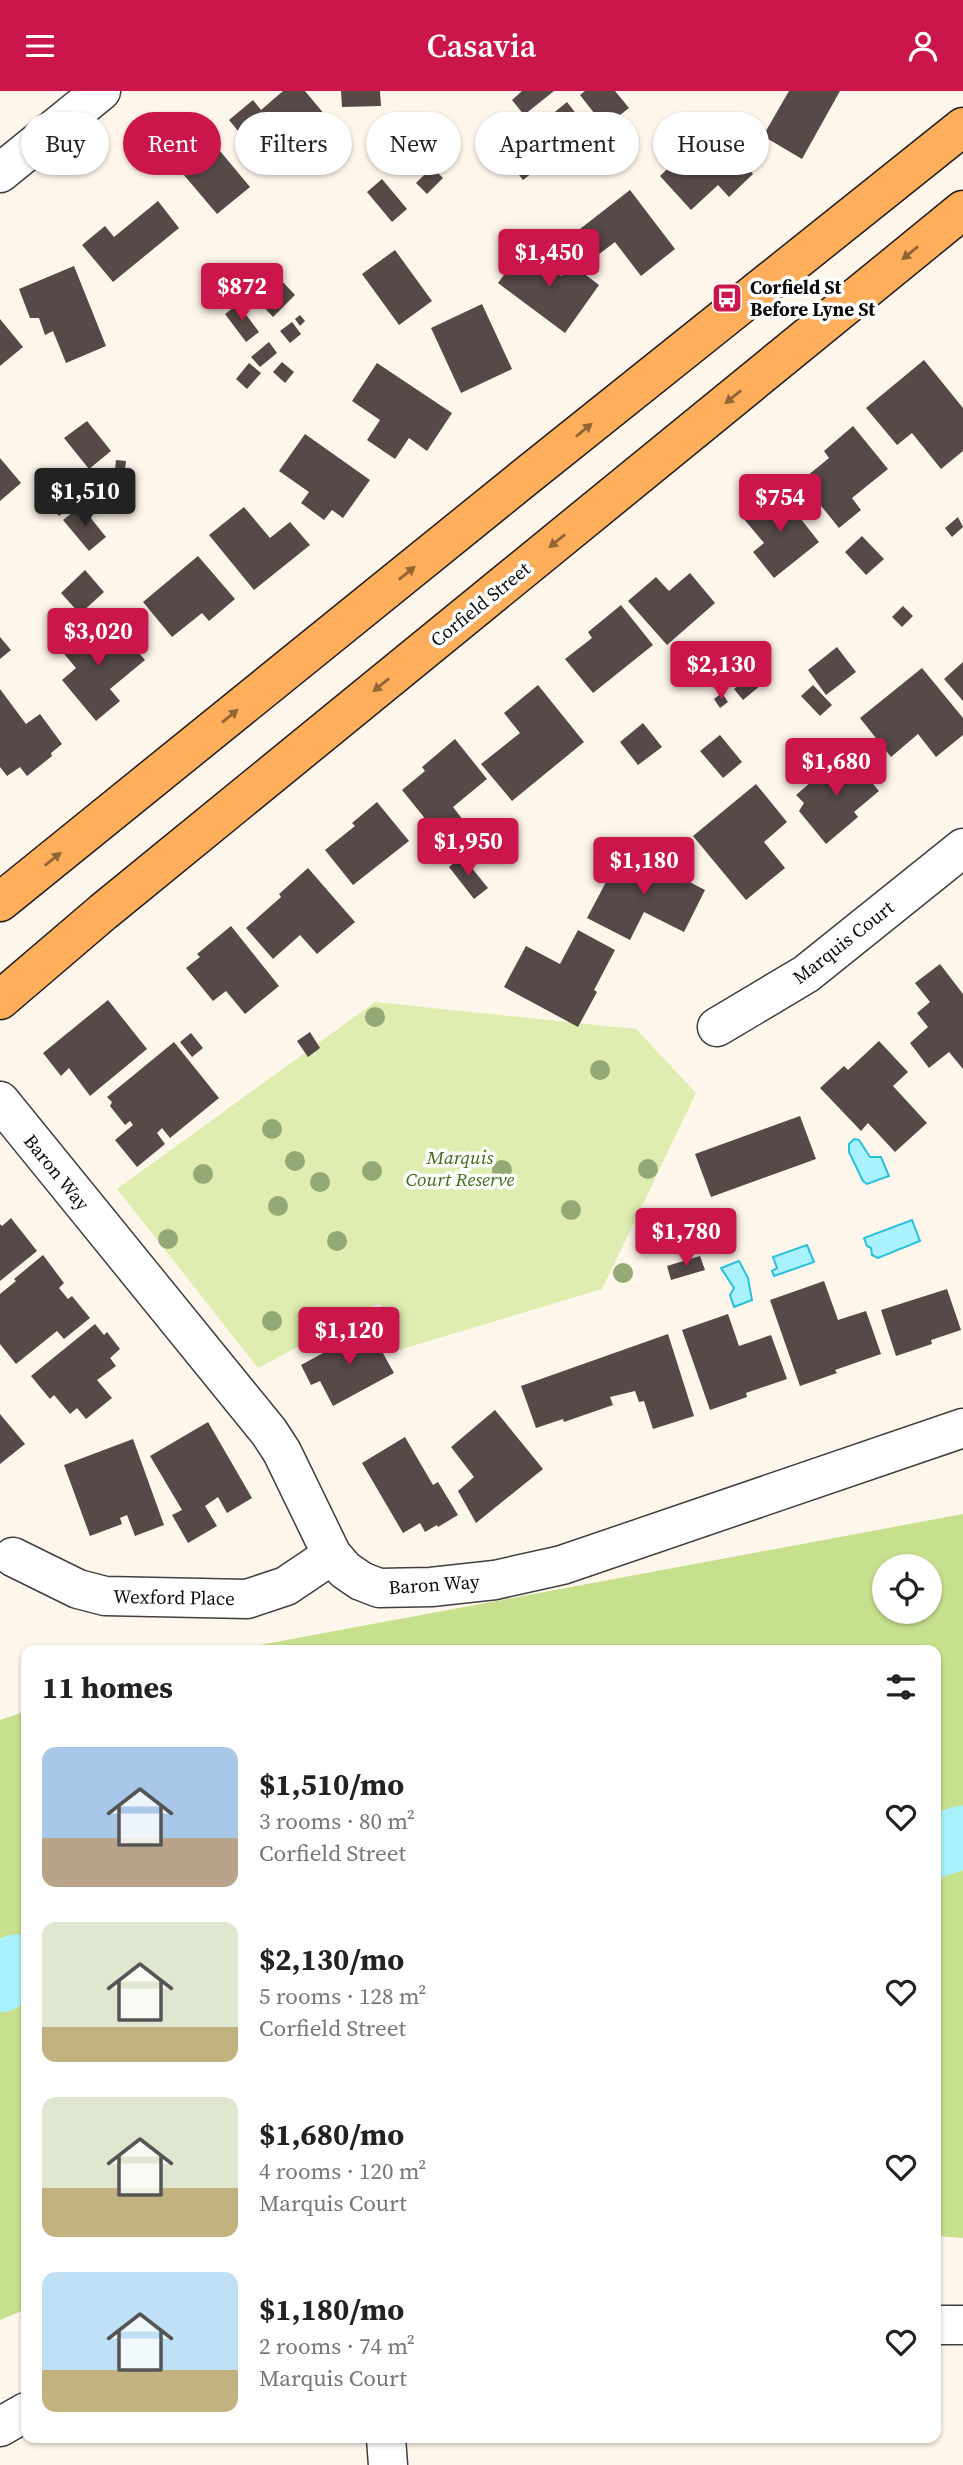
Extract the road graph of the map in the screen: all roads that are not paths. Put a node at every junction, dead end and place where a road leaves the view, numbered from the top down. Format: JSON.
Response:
{"nodes":[{"id":1,"x":101,"y":91,"type":"edge"},
{"id":2,"x":963,"y":127,"type":"edge"},
{"id":3,"x":0,"y":173,"type":"edge"},
{"id":4,"x":963,"y":210,"type":"edge"},
{"id":5,"x":963,"y":848,"type":"edge"},
{"id":6,"x":0,"y":902,"type":"edge"},
{"id":7,"x":0,"y":1000,"type":"edge"},
{"id":8,"x":717,"y":1027,"type":"dead end"},
{"id":9,"x":0,"y":1101,"type":"edge"},
{"id":10,"x":963,"y":1428,"type":"edge"},
{"id":11,"x":332,"y":1555,"type":"junction"},
{"id":12,"x":13,"y":1557,"type":"dead end"},
{"id":13,"x":941,"y":2325,"type":"edge"},
{"id":14,"x":963,"y":2325,"type":"edge"},
{"id":15,"x":21,"y":2415,"type":"edge"},
{"id":16,"x":0,"y":2427,"type":"edge"},
{"id":17,"x":386,"y":2443,"type":"edge"},
{"id":18,"x":388,"y":2465,"type":"edge"}],
"edges":[{"from":1,"to":3,"type":"street"},
{"from":6,"to":2,"type":"main road","one_way":true},
{"from":4,"to":7,"type":"main road","name":"Corfield Street","one_way":true},
{"from":5,"to":8,"type":"street","name":"Marquis Court"},
{"from":9,"to":11,"type":"street","name":"Baron Way"},
{"from":10,"to":11,"type":"street","name":"Baron Way"},
{"from":11,"to":12,"type":"street","name":"Wexford Place"},
{"from":13,"to":14,"type":"street"},
{"from":15,"to":16,"type":"street"},
{"from":17,"to":18,"type":"street"}]}
